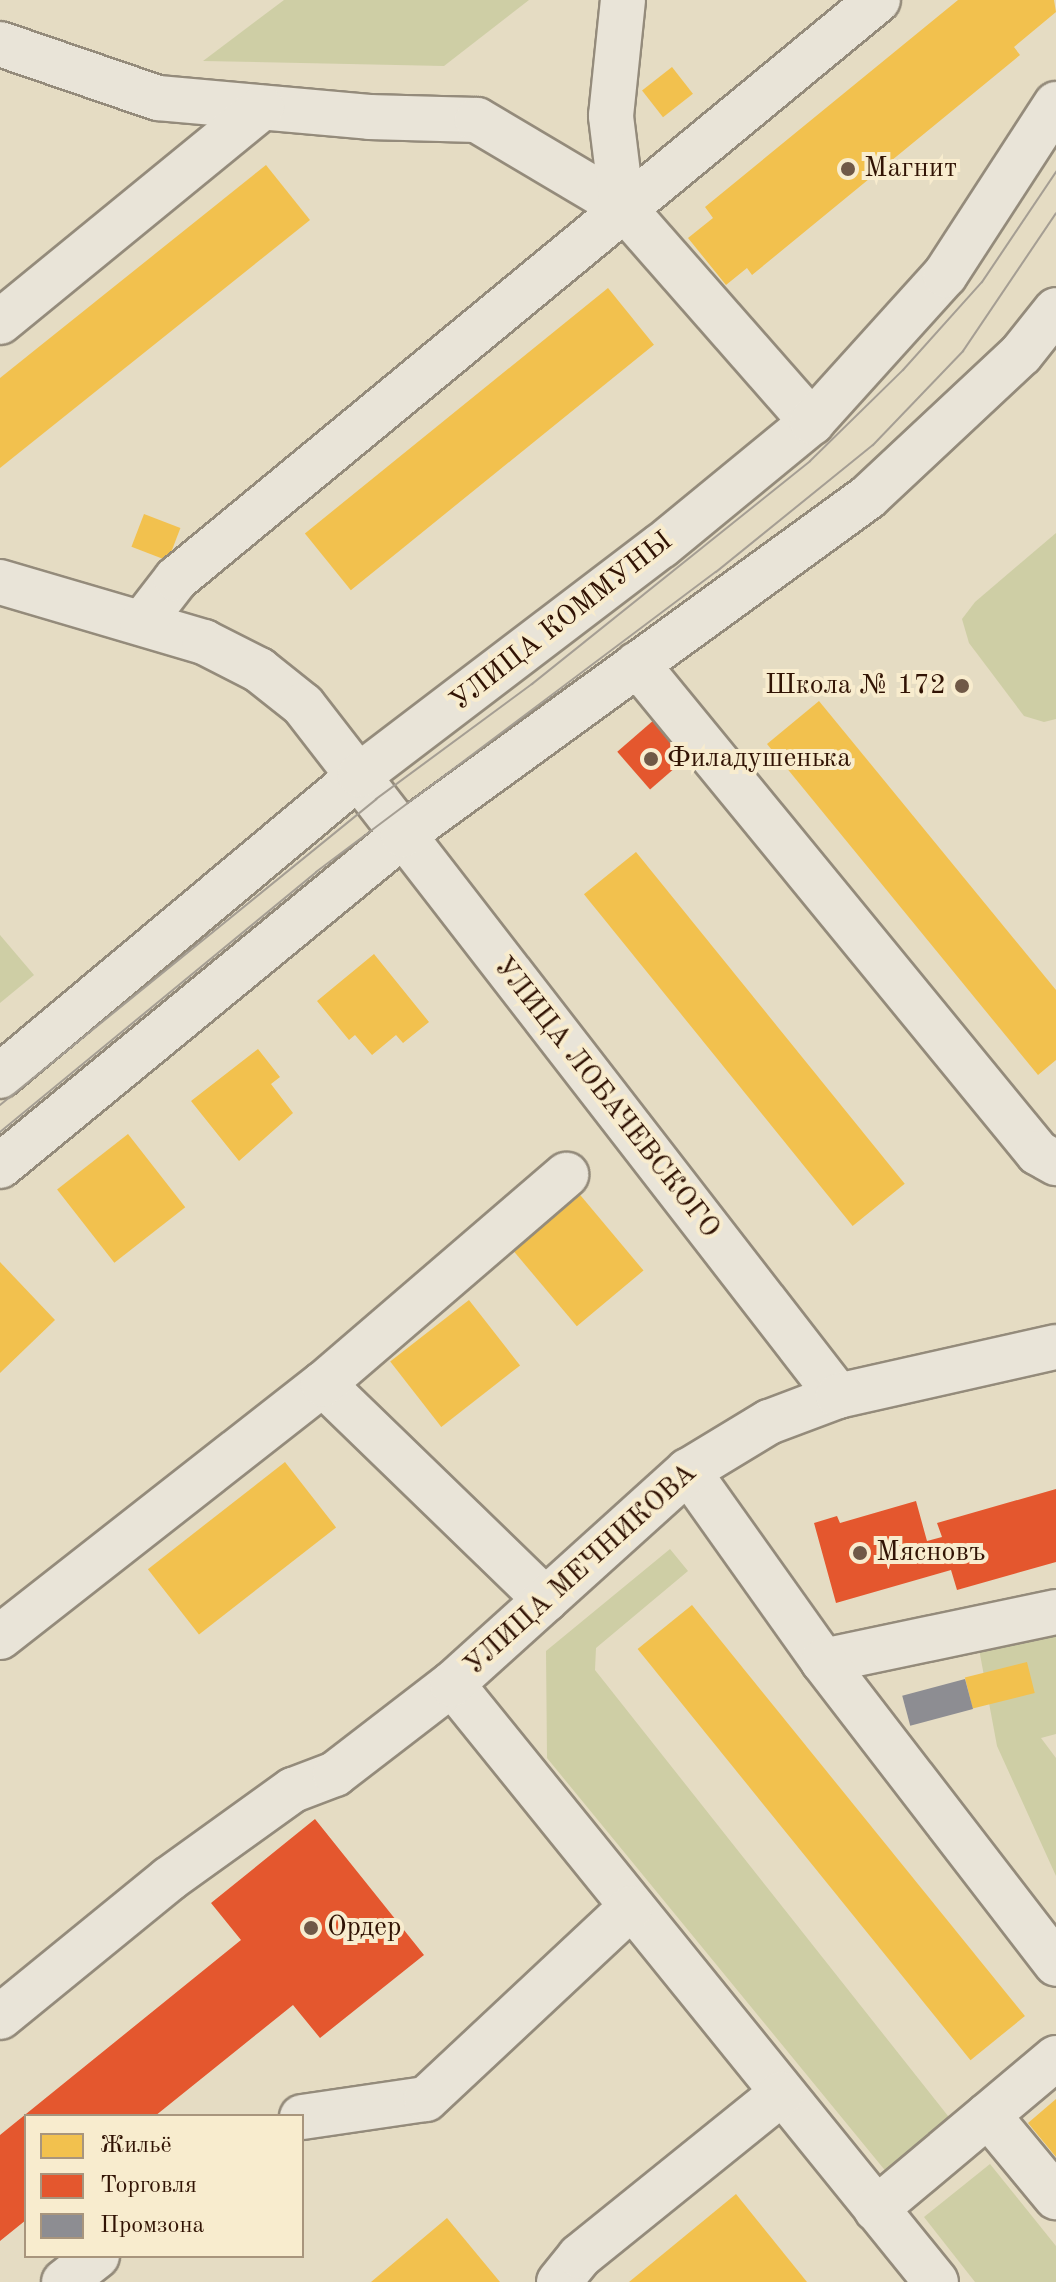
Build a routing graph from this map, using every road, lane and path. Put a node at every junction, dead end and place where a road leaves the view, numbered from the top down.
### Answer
1 (623, 0) edge
2 (878, 0) edge
3 (0, 44) edge
4 (1056, 104) edge
5 (261, 108) junction
6 (622, 206) junction
7 (1056, 310) edge
8 (0, 322) edge
9 (812, 422) junction
10 (0, 582) edge
11 (142, 623) junction
12 (637, 664) junction
13 (368, 787) junction
14 (403, 835) junction
15 (0, 1076) edge
16 (1056, 1163) edge
17 (0, 1166) edge
18 (566, 1175) dead end
19 (1056, 1347) edge
20 (323, 1384) junction
21 (838, 1396) junction
22 (688, 1471) junction
23 (546, 1600) junction
24 (1056, 1612) edge
25 (0, 1637) edge
26 (823, 1661) junction
27 (452, 1684) junction
28 (630, 1908) junction
29 (1056, 1964) edge
30 (0, 2017) edge
31 (1056, 2058) edge
32 (781, 2094) junction
33 (988, 2115) junction
34 (304, 2117) edge
35 (1056, 2197) edge
36 (876, 2209) junction
37 (94, 2258) edge
38 (64, 2282) edge
39 (559, 2282) edge
40 (936, 2282) edge

1 - 6 street
2 - 6 street
3 - 5 street
4 - 9 street, УЛИЦА КОММУНЫ
5 - 6 street
5 - 8 street
6 - 9 street
6 - 11 street
7 - 12 street
9 - 13 street, УЛИЦА КОММУНЫ
10 - 11 street, УЛИЦА ЛОБАЧЕВСКОГО
11 - 13 street, УЛИЦА ЛОБАЧЕВСКОГО
12 - 14 street
12 - 16 street
13 - 14 street, УЛИЦА ЛОБАЧЕВСКОГО
13 - 15 street, УЛИЦА КОММУНЫ
14 - 17 street
14 - 21 street, УЛИЦА ЛОБАЧЕВСКОГО
18 - 20 street
19 - 21 street, УЛИЦА МЕЧНИКОВА
20 - 23 street
20 - 25 street
21 - 22 street, УЛИЦА МЕЧНИКОВА
22 - 23 street, УЛИЦА МЕЧНИКОВА
22 - 26 street
23 - 27 street, УЛИЦА МЕЧНИКОВА
24 - 26 street
26 - 29 street
27 - 28 street, УЛИЦА МЕЧНИКОВА
27 - 30 street
28 - 32 street, УЛИЦА МЕЧНИКОВА
28 - 34 street
31 - 33 street
32 - 36 street, УЛИЦА МЕЧНИКОВА
32 - 39 street
33 - 35 street
33 - 36 street
36 - 40 street, УЛИЦА МЕЧНИКОВА
37 - 38 street

